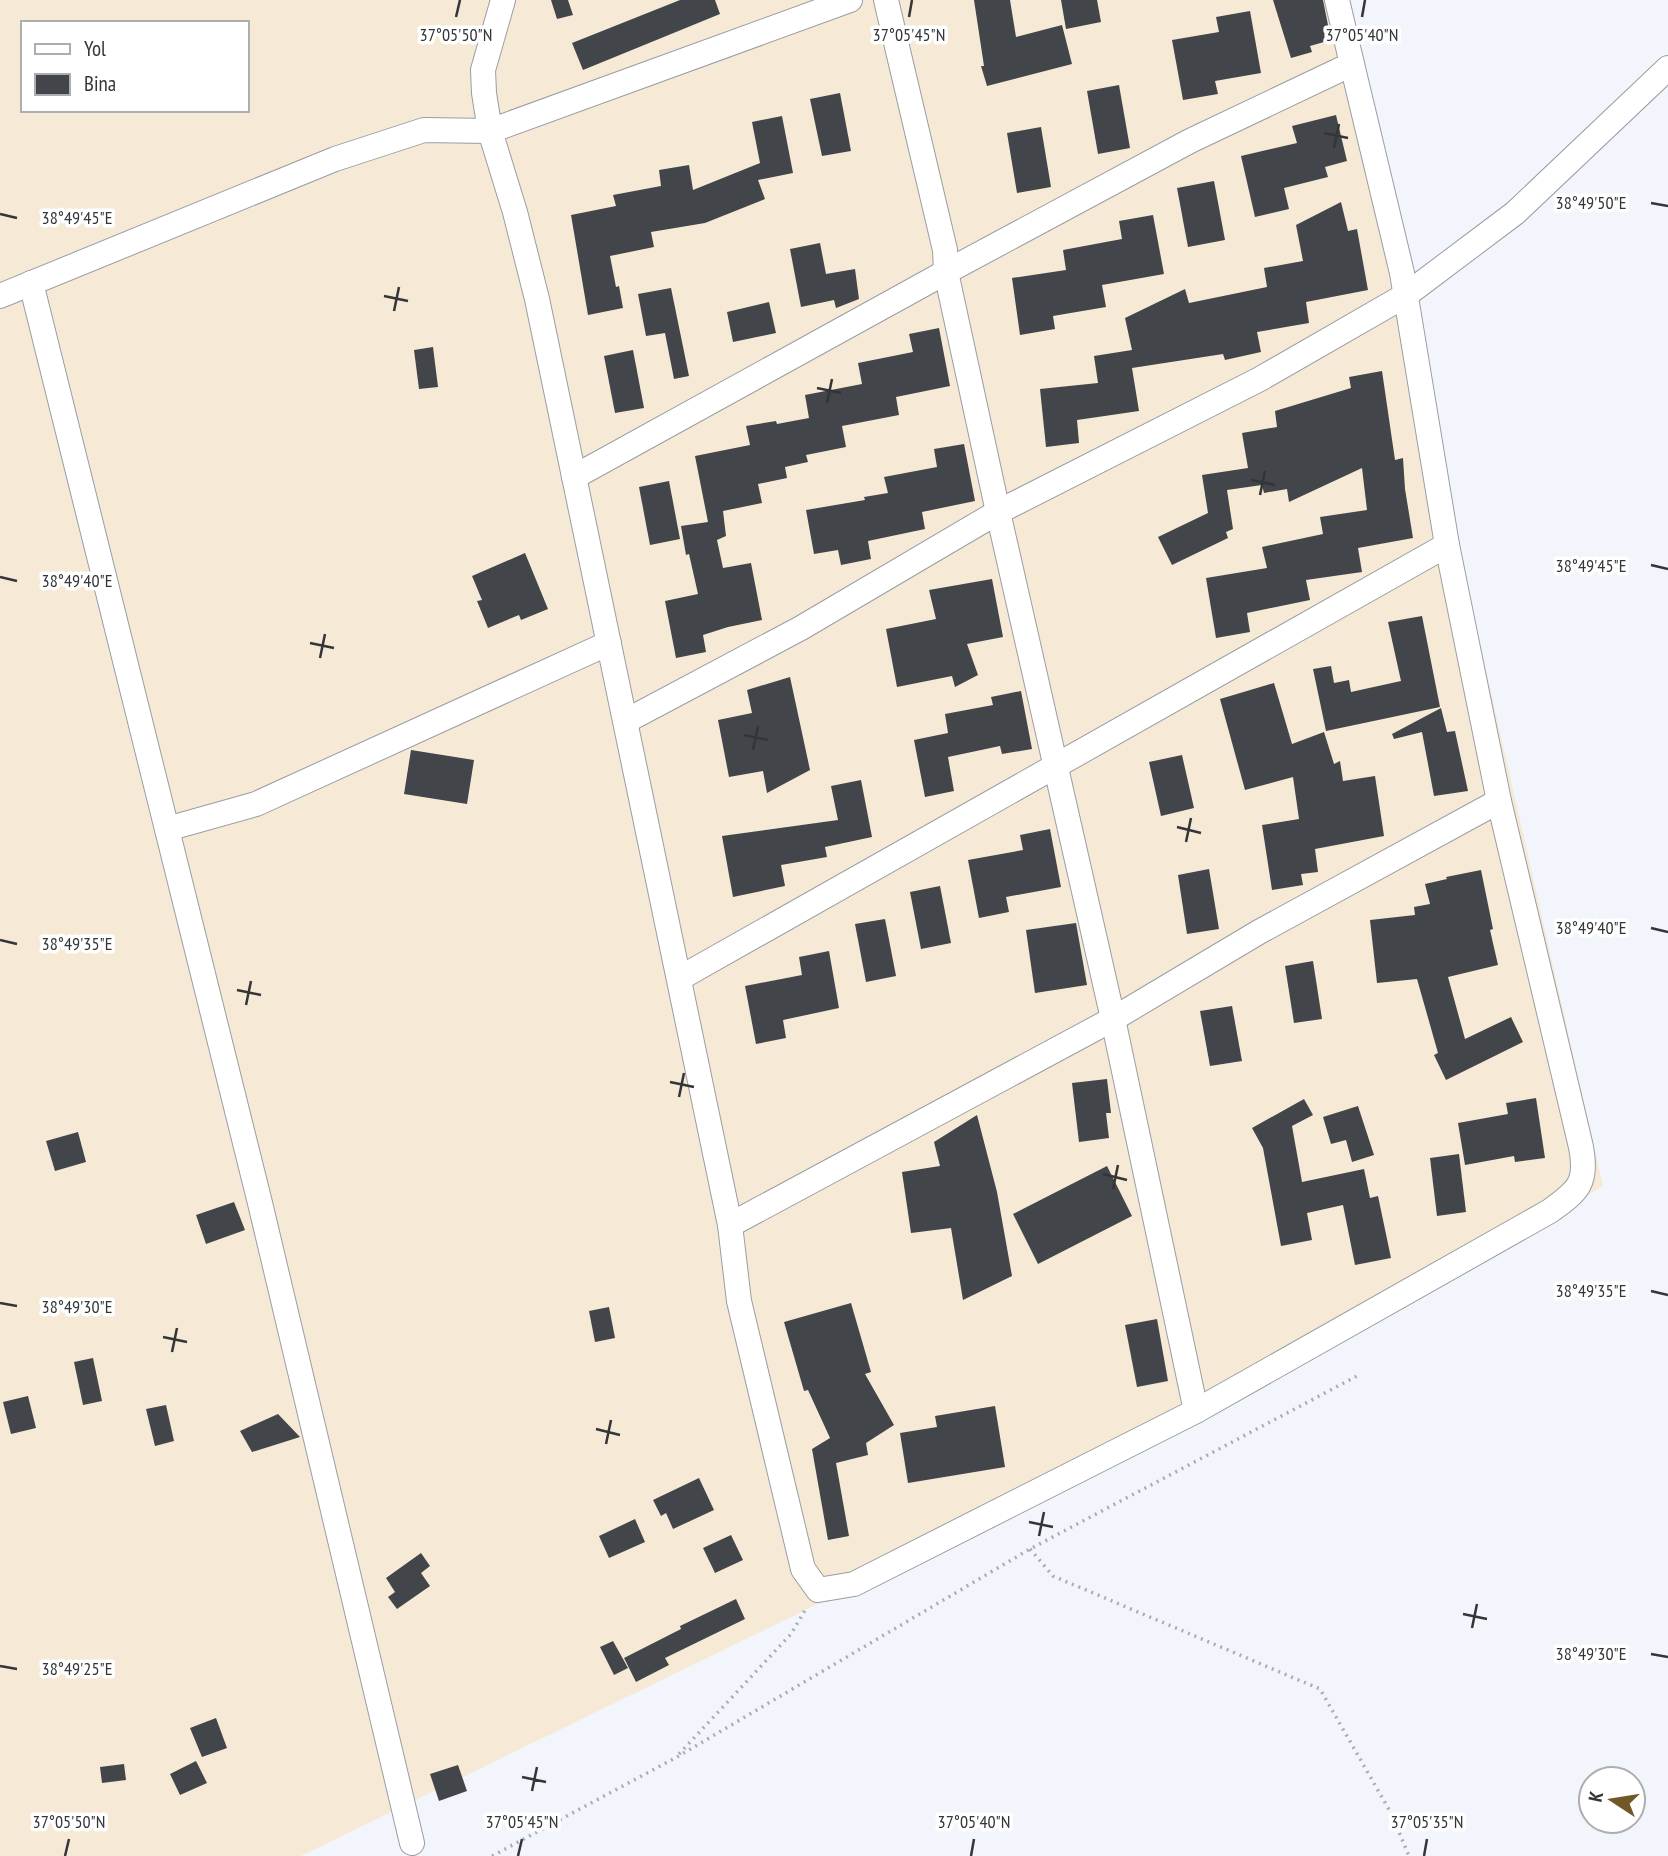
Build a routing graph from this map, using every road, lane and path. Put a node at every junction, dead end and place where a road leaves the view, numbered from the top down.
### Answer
1 (503, 0) edge
2 (850, 0) edge
3 (886, 0) edge
4 (1337, 0) edge
5 (1352, 64) junction
6 (1668, 68) edge
7 (490, 131) junction
8 (946, 272) junction
9 (32, 283) junction
10 (1406, 295) junction
11 (0, 296) edge
12 (574, 477) junction
13 (998, 512) junction
14 (1447, 545) junction
15 (609, 643) junction
16 (626, 721) junction
17 (1055, 767) junction
18 (1499, 801) junction
19 (167, 829) junction
20 (680, 978) junction
21 (1113, 1019) junction
22 (730, 1225) junction
23 (1357, 1376) dead end
24 (1196, 1411) junction
25 (1030, 1549) junction
26 (818, 1590) junction
27 (677, 1757) junction
28 (412, 1843) dead end
29 (492, 1856) edge
30 (1409, 1856) edge

1 - 7 street
2 - 7 street
3 - 8 street
4 - 5 street
5 - 8 street
5 - 10 street
6 - 10 street
7 - 9 street
7 - 12 street
8 - 12 street
8 - 13 street
9 - 11 street
9 - 19 street
10 - 13 street
10 - 14 street
12 - 15 street
13 - 16 street
13 - 17 street
14 - 17 street
14 - 18 street
15 - 16 street
15 - 19 street
16 - 20 street
17 - 20 street
17 - 21 street
18 - 21 street
18 - 24 street
19 - 28 street
20 - 22 street
21 - 22 street
21 - 24 street
22 - 26 street
23 - 25 path
24 - 26 street
25 - 27 path
25 - 30 path
26 - 27 path
27 - 29 path

